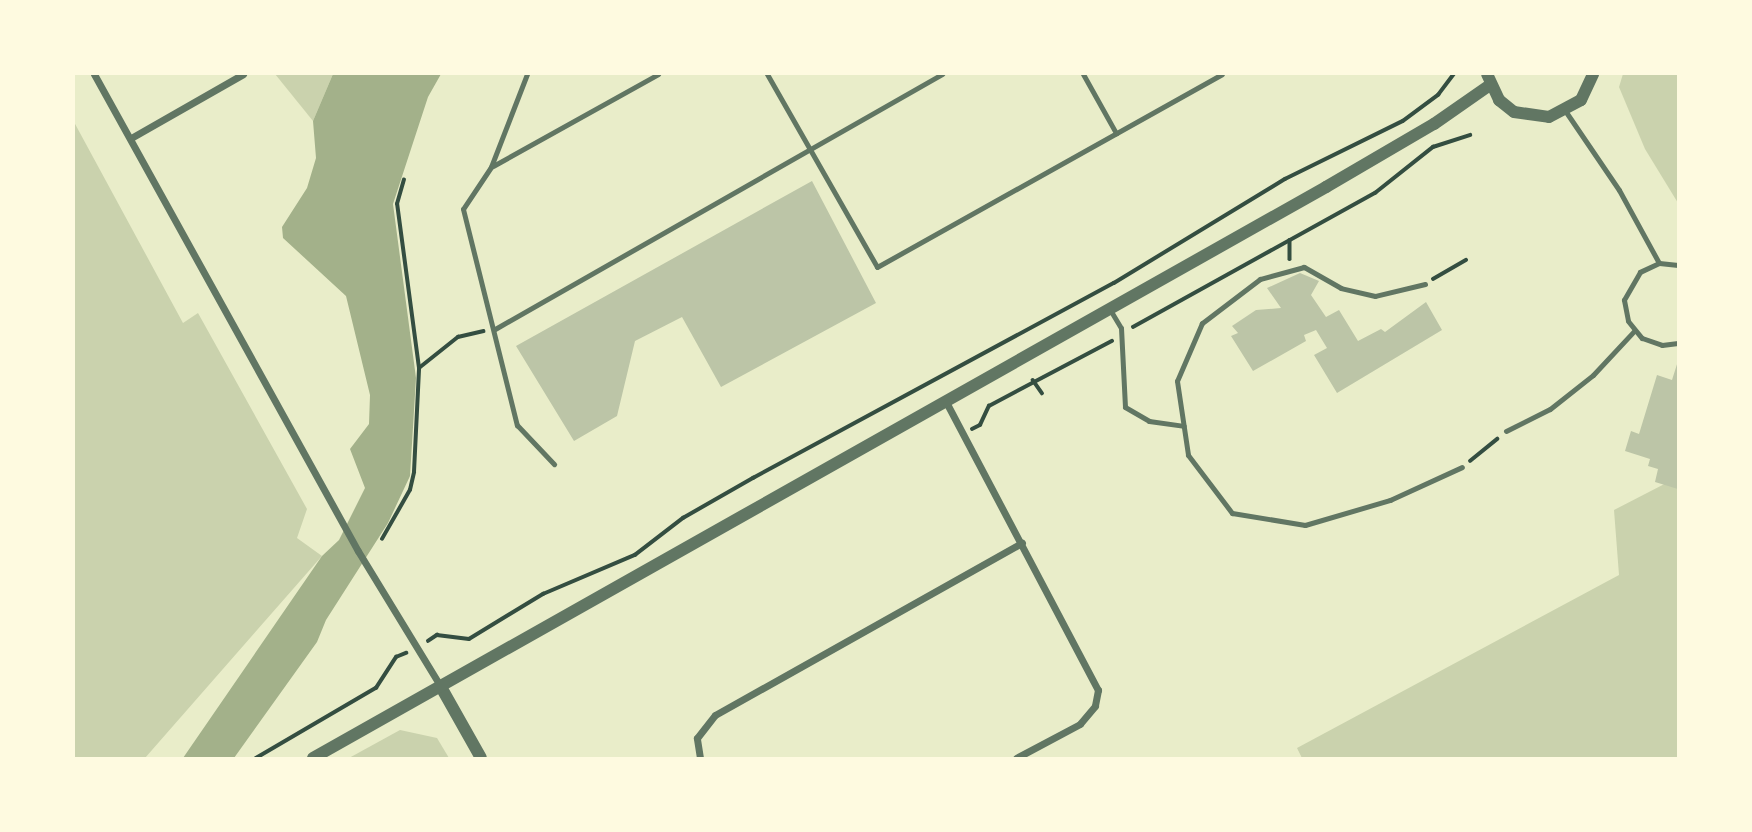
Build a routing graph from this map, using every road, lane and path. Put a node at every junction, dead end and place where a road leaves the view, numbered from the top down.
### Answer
1 (94, 74) edge
2 (243, 74) edge
3 (527, 74) edge
4 (658, 74) edge
5 (767, 74) edge
6 (942, 74) edge
7 (1083, 74) edge
8 (1222, 74) edge
9 (1454, 74) edge
10 (1593, 74) edge
11 (1488, 79) edge
12 (1566, 112) junction
13 (1116, 133) junction
14 (1470, 135) dead end
15 (131, 138) junction
16 (810, 149) junction
17 (491, 167) junction
18 (404, 180) dead end
19 (1290, 240) junction
20 (1465, 260) dead end
21 (1659, 263) junction
22 (1678, 265) edge
23 (1291, 268) junction
24 (1425, 284) joint
25 (1110, 308) junction
26 (495, 329) junction
27 (1634, 331) junction
28 (1122, 334) junction
29 (1678, 343) edge
30 (419, 368) junction
31 (1033, 380) junction
32 (1042, 393) dead end
33 (945, 400) junction
34 (1184, 426) junction
35 (1506, 431) joint
36 (963, 434) junction
37 (554, 464) dead end
38 (1462, 467) joint
39 (382, 539) dead end
40 (1022, 543) junction
41 (418, 647) junction
42 (440, 687) junction
43 (256, 758) edge
44 (313, 758) edge
45 (481, 758) edge
46 (700, 758) edge
47 (1016, 758) edge

1 - 15 street
2 - 15 street
3 - 17 lane
4 - 17 lane
5 - 16 lane
6 - 16 lane
7 - 13 lane
8 - 13 lane
9 - 41 path
10 - 12 street
11 - 12 street
11 - 25 street
12 - 21 lane
13 - 16 lane
14 - 19 path
15 - 41 street
16 - 26 lane
17 - 26 lane
18 - 30 path
19 - 23 path
19 - 28 path
20 - 24 path
21 - 22 lane
21 - 27 lane
23 - 24 lane
23 - 34 lane
25 - 28 lane
25 - 33 street
26 - 30 path
26 - 37 lane
27 - 29 lane
27 - 35 lane
28 - 31 path
28 - 34 lane
30 - 39 path
31 - 32 path
31 - 36 path
33 - 36 street
33 - 42 street
34 - 38 lane
35 - 38 path
36 - 40 street
40 - 46 street
40 - 47 street
41 - 42 street
41 - 43 path
42 - 44 street
42 - 45 street

